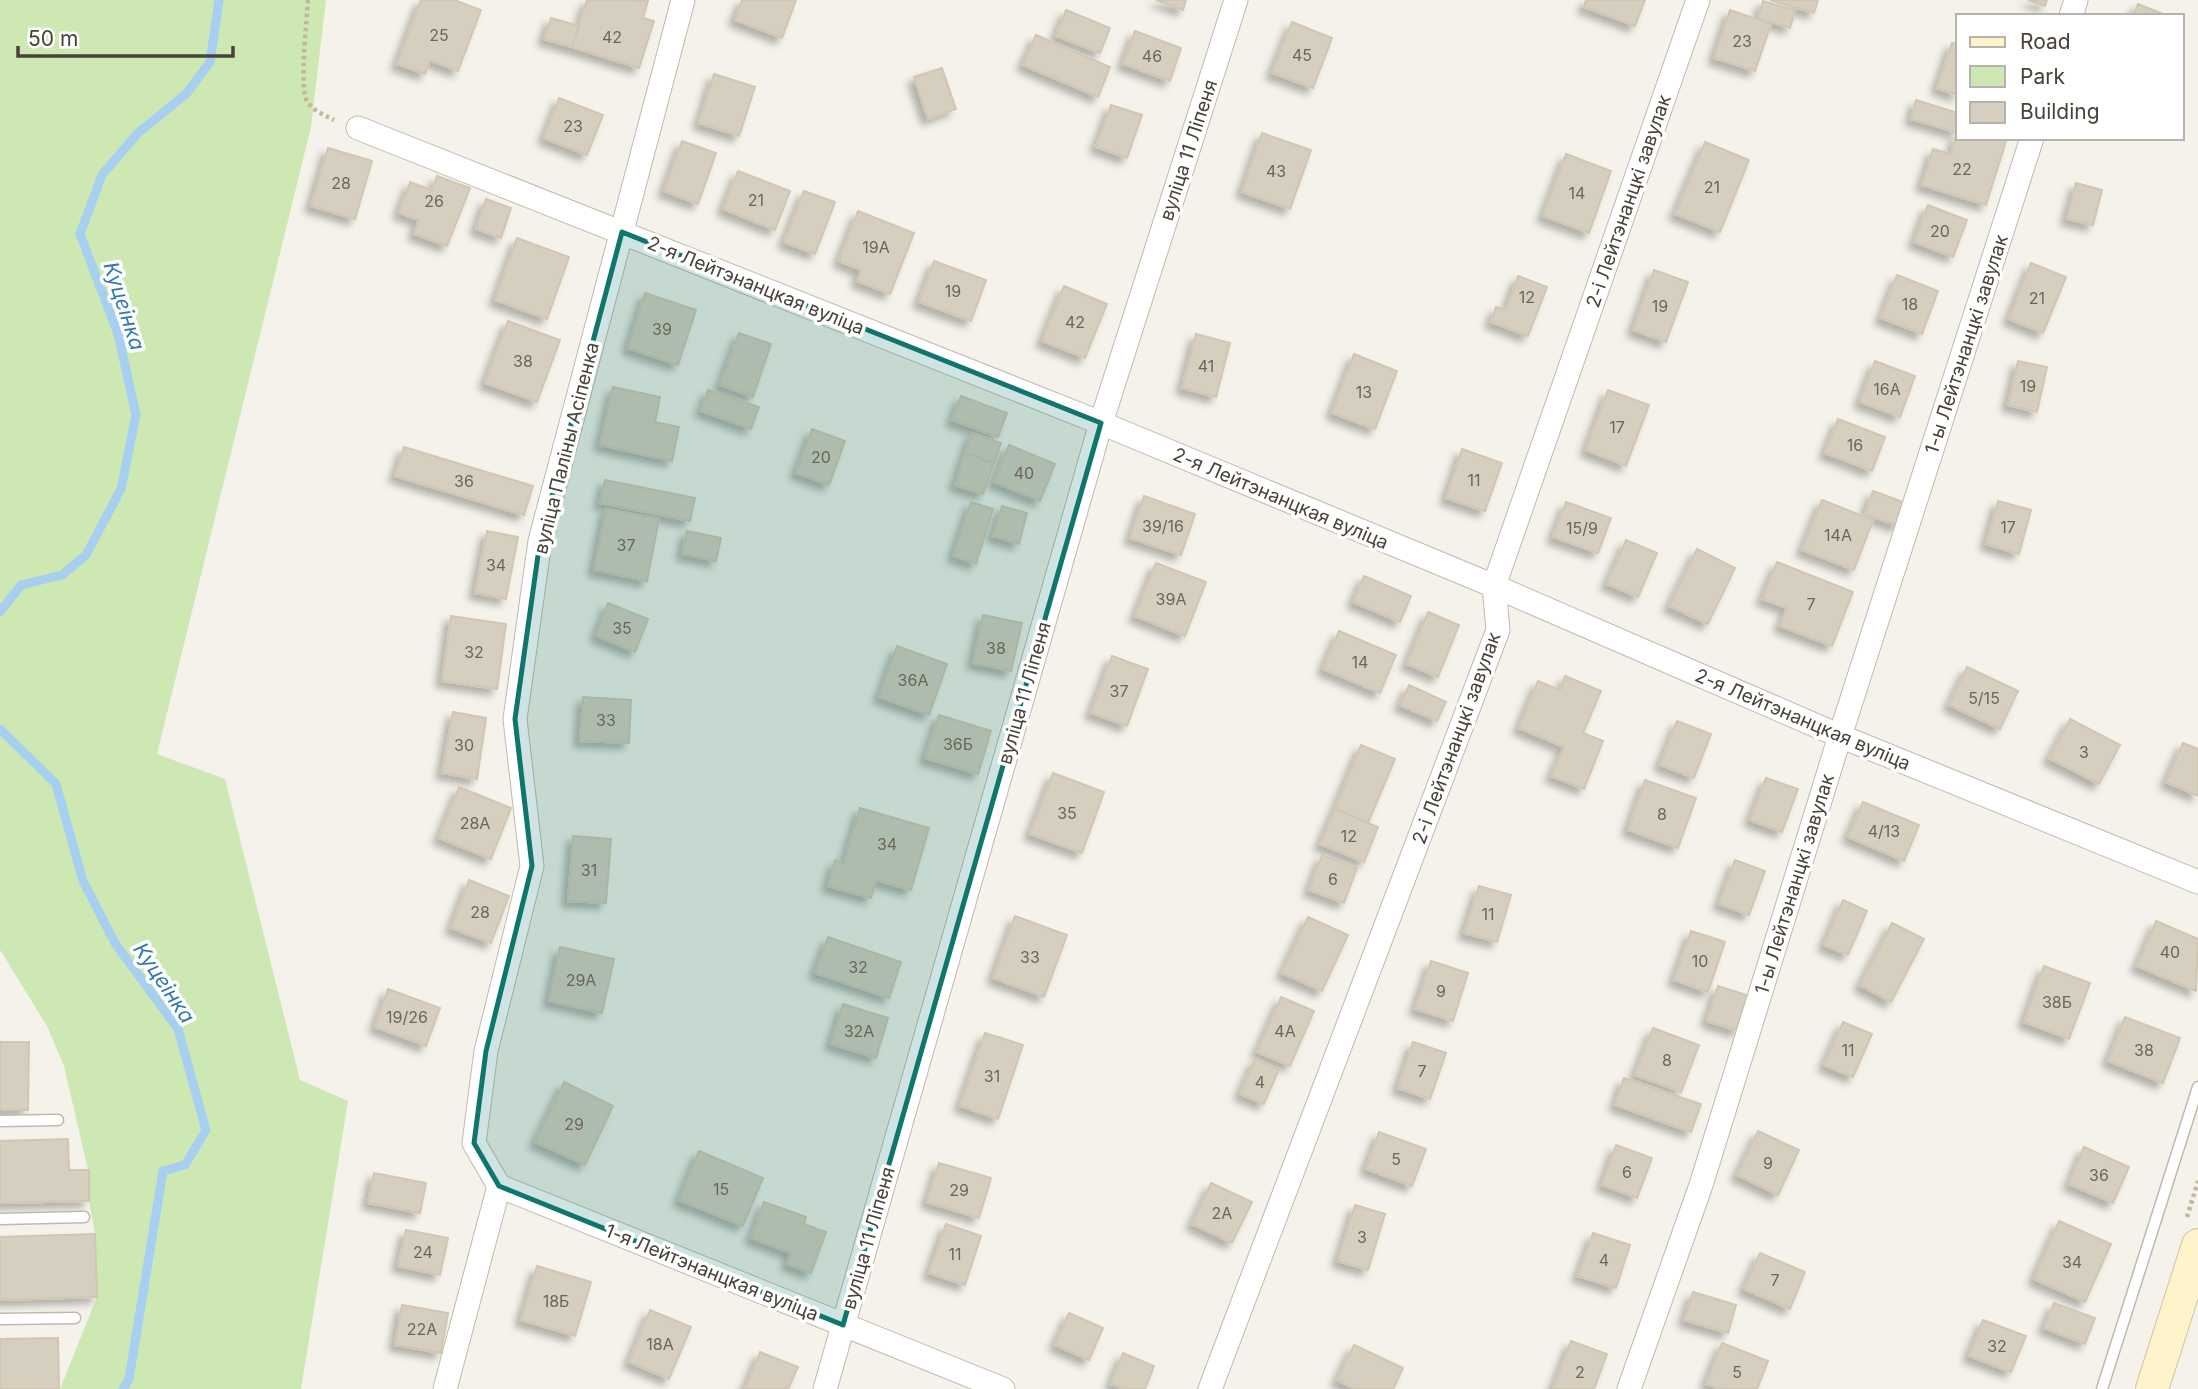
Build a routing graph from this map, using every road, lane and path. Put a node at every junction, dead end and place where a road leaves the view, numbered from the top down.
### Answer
1 (308, 0) edge
2 (683, 0) edge
3 (1236, 0) edge
4 (1698, 0) edge
5 (358, 128) joint
6 (2031, 140) edge
7 (622, 232) junction
8 (1101, 423) junction
9 (1494, 586) junction
10 (1840, 736) junction
11 (2198, 882) edge
12 (2198, 1087) edge
13 (58, 1120) dead end
14 (0, 1121) edge
15 (499, 1186) junction
16 (84, 1217) dead end
17 (0, 1219) edge
18 (2198, 1245) edge
19 (2188, 1311) edge
20 (75, 1318) dead end
21 (0, 1319) edge
22 (843, 1325) junction
23 (445, 1389) edge
24 (825, 1389) edge
25 (1003, 1389) edge
26 (1210, 1389) edge
27 (1629, 1389) edge
28 (2102, 1389) edge
29 (2152, 1389) edge

1 - 5 path
2 - 7 street, вуліца Паліны Асіпенка
3 - 8 street, вуліца 11 Ліпеня
4 - 9 street, 2-і Лейтэнанцкі завулак
5 - 7 street, 2-я Лейтэнанцкая вуліца
6 - 10 street, 1-ы Лейтэнанцкі завулак
7 - 8 street, 2-я Лейтэнанцкая вуліца
7 - 15 street, вуліца Паліны Асіпенка
8 - 9 street, 2-я Лейтэнанцкая вуліца
8 - 22 street, вуліца 11 Ліпеня
9 - 10 street, 2-я Лейтэнанцкая вуліца
9 - 26 street, 2-і Лейтэнанцкі завулак
10 - 11 street, 2-я Лейтэнанцкая вуліца
10 - 27 street, 1-ы Лейтэнанцкі завулак
12 - 28 lane
13 - 14 lane
15 - 22 street, 1-я Лейтэнанцкая вуліца
15 - 23 street
16 - 17 lane
18 - 19 main road
19 - 29 main road
20 - 21 lane
22 - 24 street, вуліца 11 Ліпеня
22 - 25 street, 1-я Лейтэнанцкая вуліца

